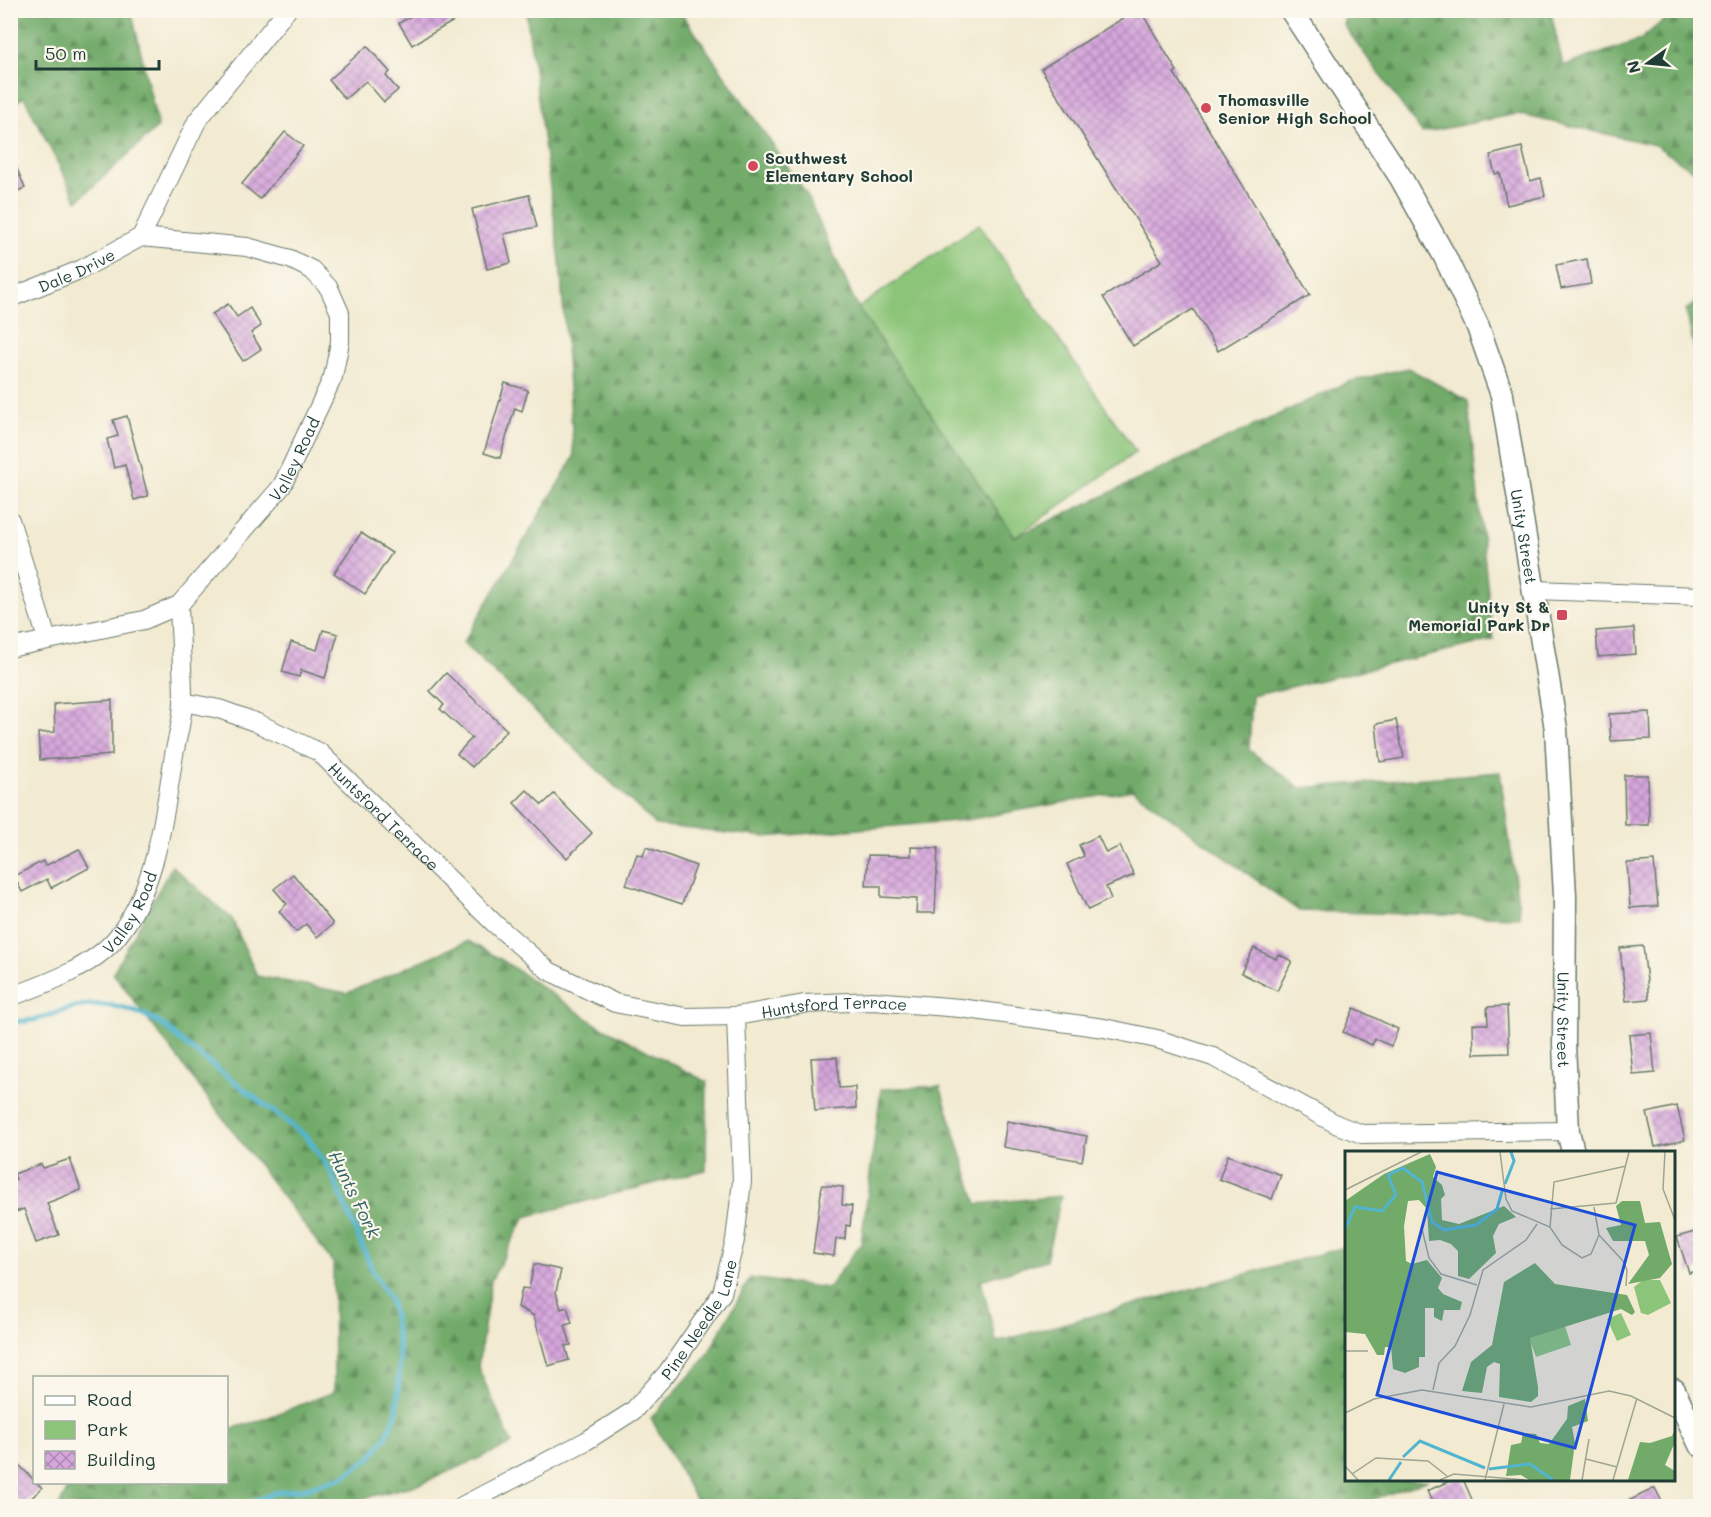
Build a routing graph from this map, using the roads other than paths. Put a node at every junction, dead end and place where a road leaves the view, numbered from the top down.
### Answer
1 (287, 10) edge
2 (1291, 10) edge
3 (141, 237) junction
4 (10, 298) edge
5 (10, 520) edge
6 (1534, 590) junction
7 (1701, 596) edge
8 (179, 605) junction
9 (47, 639) junction
10 (10, 648) edge
11 (183, 702) junction
12 (10, 997) edge
13 (736, 1016) junction
14 (1570, 1142) edge
15 (1675, 1392) edge
16 (1701, 1445) edge
17 (462, 1506) edge

1 - 3 street
2 - 6 street, Unity Street
3 - 4 street, Dale Drive
3 - 8 street, Valley Road
5 - 9 street
6 - 7 street
6 - 14 street, Unity Street
8 - 9 street
8 - 11 street, Valley Road
9 - 10 street
11 - 12 street, Valley Road
11 - 13 street, Huntsford Terrace
13 - 14 street, Huntsford Terrace
13 - 17 street, Pine Needle Lane
15 - 16 street

